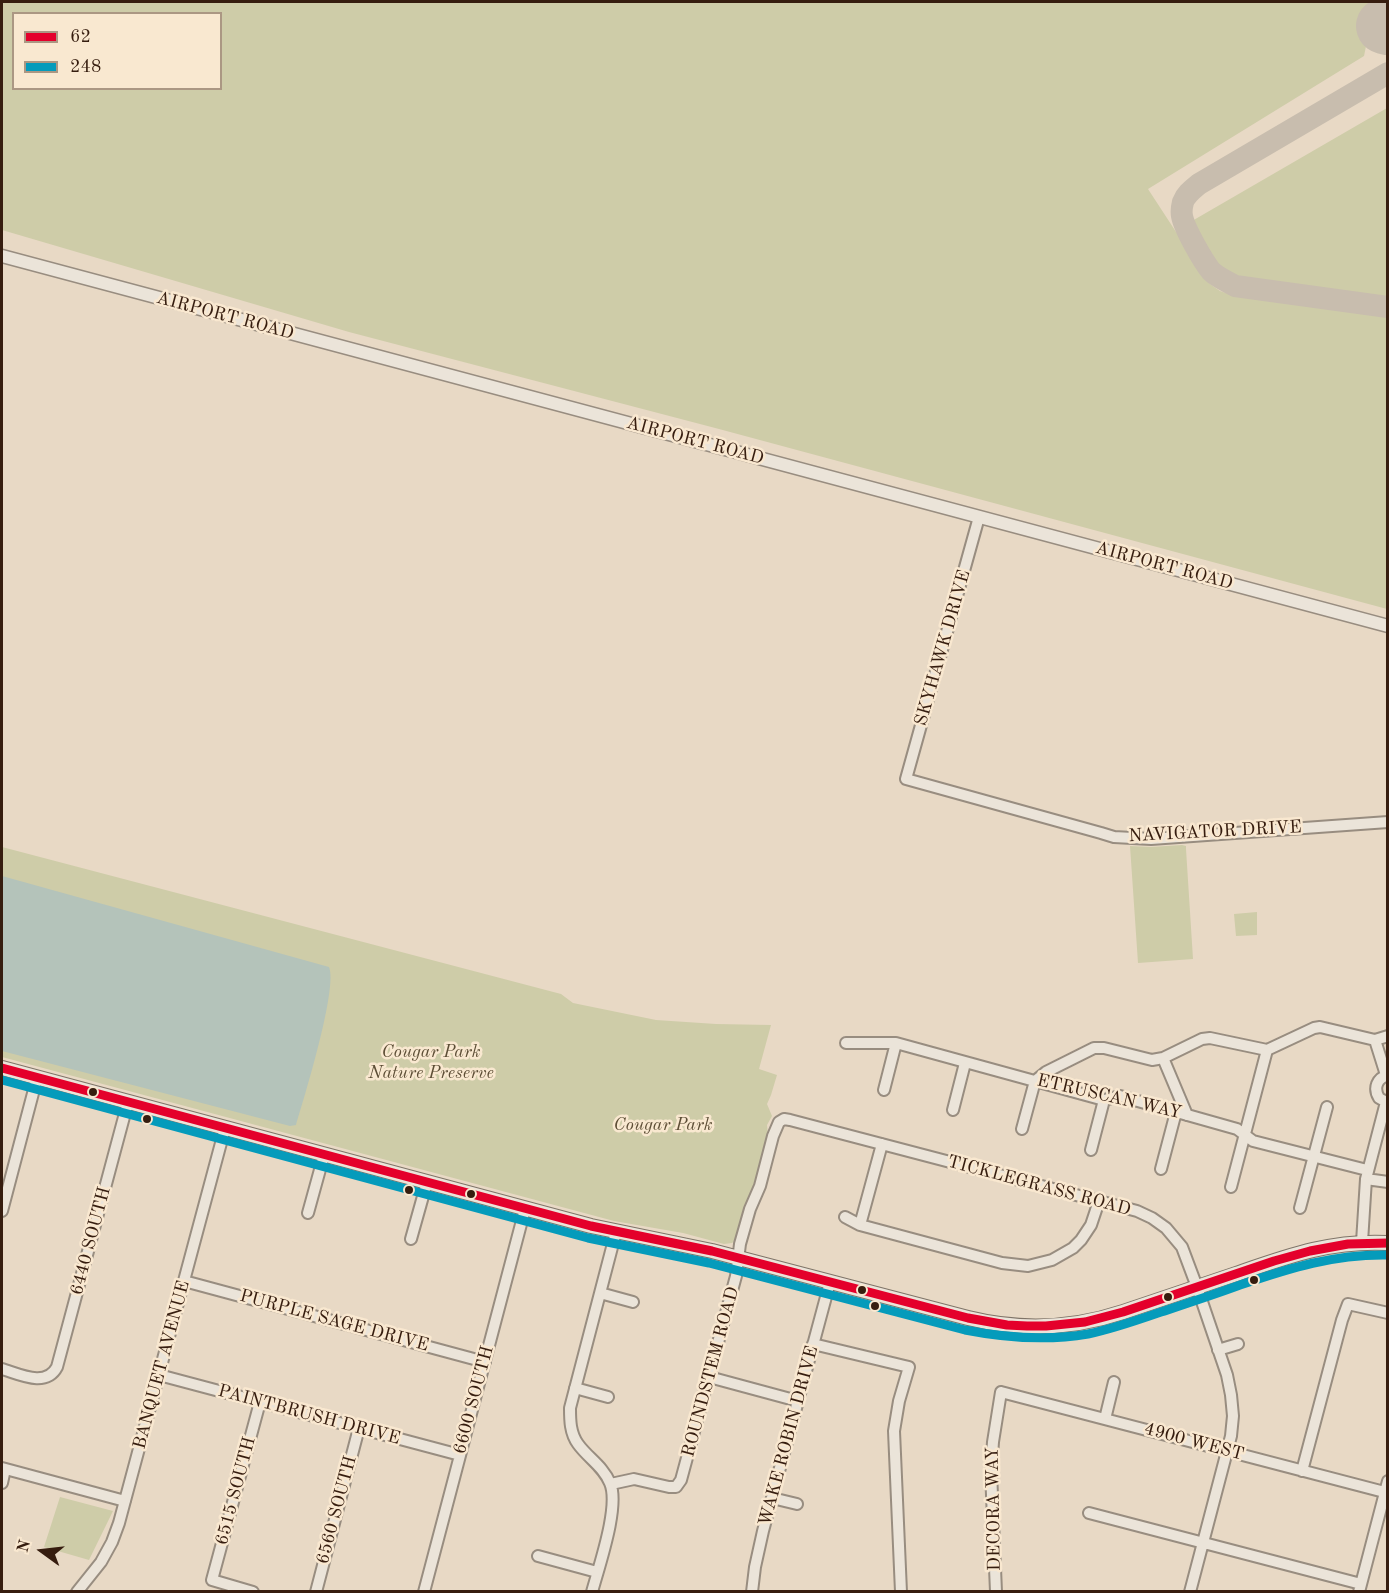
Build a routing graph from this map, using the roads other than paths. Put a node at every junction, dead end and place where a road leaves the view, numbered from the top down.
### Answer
1 (2, 256) edge
2 (979, 517) junction
3 (1388, 626) edge
4 (906, 780) joint
5 (1388, 822) edge
6 (1388, 1036) edge
7 (1375, 1040) junction
8 (846, 1043) dead end
9 (896, 1043) junction
10 (1267, 1050) junction
11 (1163, 1058) junction
12 (965, 1063) junction
13 (2, 1068) edge
14 (1387, 1075) edge
15 (37, 1077) junction
16 (1035, 1081) junction
17 (884, 1090) dead end
18 (1104, 1100) junction
19 (128, 1102) junction
20 (1387, 1102) edge
21 (1327, 1107) dead end
22 (953, 1110) dead end
23 (1182, 1113) junction
24 (779, 1122) joint
25 (225, 1128) junction
26 (1022, 1129) dead end
27 (1245, 1135) junction
28 (882, 1144) junction
29 (1091, 1150) dead end
30 (324, 1155) junction
31 (1314, 1157) junction
32 (1161, 1170) dead end
33 (1366, 1175) junction
34 (6, 1178) edge
35 (427, 1182) junction
36 (1388, 1182) edge
37 (1231, 1187) dead end
38 (1099, 1201) junction
39 (1300, 1208) dead end
40 (525, 1209) junction
41 (2, 1211) edge
42 (308, 1212) dead end
43 (844, 1217) dead end
44 (860, 1225) junction
45 (616, 1232) junction
46 (411, 1239) dead end
47 (1362, 1242) junction
48 (1388, 1243) edge
49 (738, 1258) junction
50 (184, 1281) junction
51 (830, 1282) junction
52 (1197, 1287) junction
53 (600, 1293) junction
54 (633, 1302) dead end
55 (1388, 1312) edge
56 (813, 1344) junction
57 (1238, 1344) dead end
58 (1218, 1350) junction
59 (484, 1362) junction
60 (2, 1369) edge
61 (159, 1375) junction
62 (709, 1377) junction
63 (1114, 1382) dead end
64 (575, 1388) junction
65 (1001, 1392) joint
66 (608, 1397) dead end
67 (798, 1401) junction
68 (260, 1402) junction
69 (1105, 1419) junction
70 (359, 1428) junction
71 (1227, 1451) junction
72 (460, 1455) junction
73 (3, 1469) edge
74 (1302, 1471) junction
75 (2, 1483) edge
76 (611, 1484) junction
77 (1387, 1489) edge
78 (772, 1497) junction
79 (125, 1501) junction
80 (797, 1504) dead end
81 (1089, 1513) dead end
82 (1203, 1542) junction
83 (538, 1556) dead end
84 (597, 1572) junction
85 (1360, 1588) edge
86 (77, 1592) edge
87 (253, 1592) edge
88 (316, 1592) edge
89 (424, 1592) edge
90 (592, 1592) edge
91 (752, 1592) edge
92 (901, 1592) edge
93 (996, 1592) edge
94 (1190, 1592) edge

1 - 2 street, AIRPORT ROAD
2 - 3 street, AIRPORT ROAD
2 - 4 street, SKYHAWK DRIVE
4 - 5 street, NAVIGATOR DRIVE
6 - 7 street
7 - 10 street
7 - 14 street
8 - 9 street, ETRUSCAN WAY
9 - 12 street, ETRUSCAN WAY
9 - 17 street
10 - 11 street
10 - 27 street
11 - 16 street
11 - 23 street
12 - 16 street, ETRUSCAN WAY
12 - 22 street
13 - 15 main road
14 - 20 street
15 - 19 main road
15 - 34 street
16 - 18 street, ETRUSCAN WAY
16 - 26 street
18 - 23 street, ETRUSCAN WAY
18 - 29 street
19 - 25 main road
19 - 60 street, 6440 SOUTH
20 - 33 street
21 - 31 street
23 - 27 street, ETRUSCAN WAY
23 - 32 street
24 - 28 street, TICKLEGRASS ROAD
24 - 49 street, ROUNDSTEM ROAD
25 - 30 main road
25 - 50 street, BANQUET AVENUE
27 - 31 street, ETRUSCAN WAY
27 - 37 street
28 - 38 street, TICKLEGRASS ROAD
28 - 44 street
30 - 35 main road
30 - 42 street
31 - 33 street, ETRUSCAN WAY
31 - 39 street
33 - 36 street, ETRUSCAN WAY
33 - 47 street
34 - 41 street
35 - 40 main road
35 - 46 street
38 - 44 street
38 - 52 street, TICKLEGRASS ROAD
40 - 45 main road
40 - 59 street, 6600 SOUTH
43 - 44 street
45 - 49 main road
45 - 53 street
47 - 48 main road
47 - 52 main road
49 - 51 main road
49 - 62 street, ROUNDSTEM ROAD
50 - 59 street, PURPLE SAGE DRIVE
50 - 61 street, BANQUET AVENUE
51 - 52 main road
51 - 56 street, WAKE ROBIN DRIVE
52 - 58 street, TICKLEGRASS ROAD
53 - 54 street
53 - 64 street
55 - 74 street
56 - 67 street, WAKE ROBIN DRIVE
56 - 92 street
57 - 58 street
58 - 71 street, TICKLEGRASS ROAD
59 - 72 street, 6600 SOUTH
61 - 68 street, PAINTBRUSH DRIVE
61 - 79 street, BANQUET AVENUE
62 - 67 street
62 - 76 street, ROUNDSTEM ROAD
63 - 69 street
64 - 66 street
64 - 76 street
65 - 69 street, 4900 WEST
65 - 93 street, DECORA WAY
67 - 78 street, WAKE ROBIN DRIVE
68 - 70 street, PAINTBRUSH DRIVE
68 - 87 street, 6515 SOUTH
69 - 71 street, 4900 WEST
70 - 72 street, PAINTBRUSH DRIVE
70 - 88 street, 6560 SOUTH
71 - 74 street, 4900 WEST
71 - 82 street, TICKLEGRASS ROAD
72 - 89 street, 6600 SOUTH
73 - 75 street
73 - 79 street
74 - 77 street, 4900 WEST
76 - 84 street
77 - 85 street
78 - 80 street
78 - 91 street, WAKE ROBIN DRIVE
79 - 86 street, BANQUET AVENUE
81 - 82 street
82 - 85 street
82 - 94 street, TICKLEGRASS ROAD
83 - 84 street
84 - 90 street

